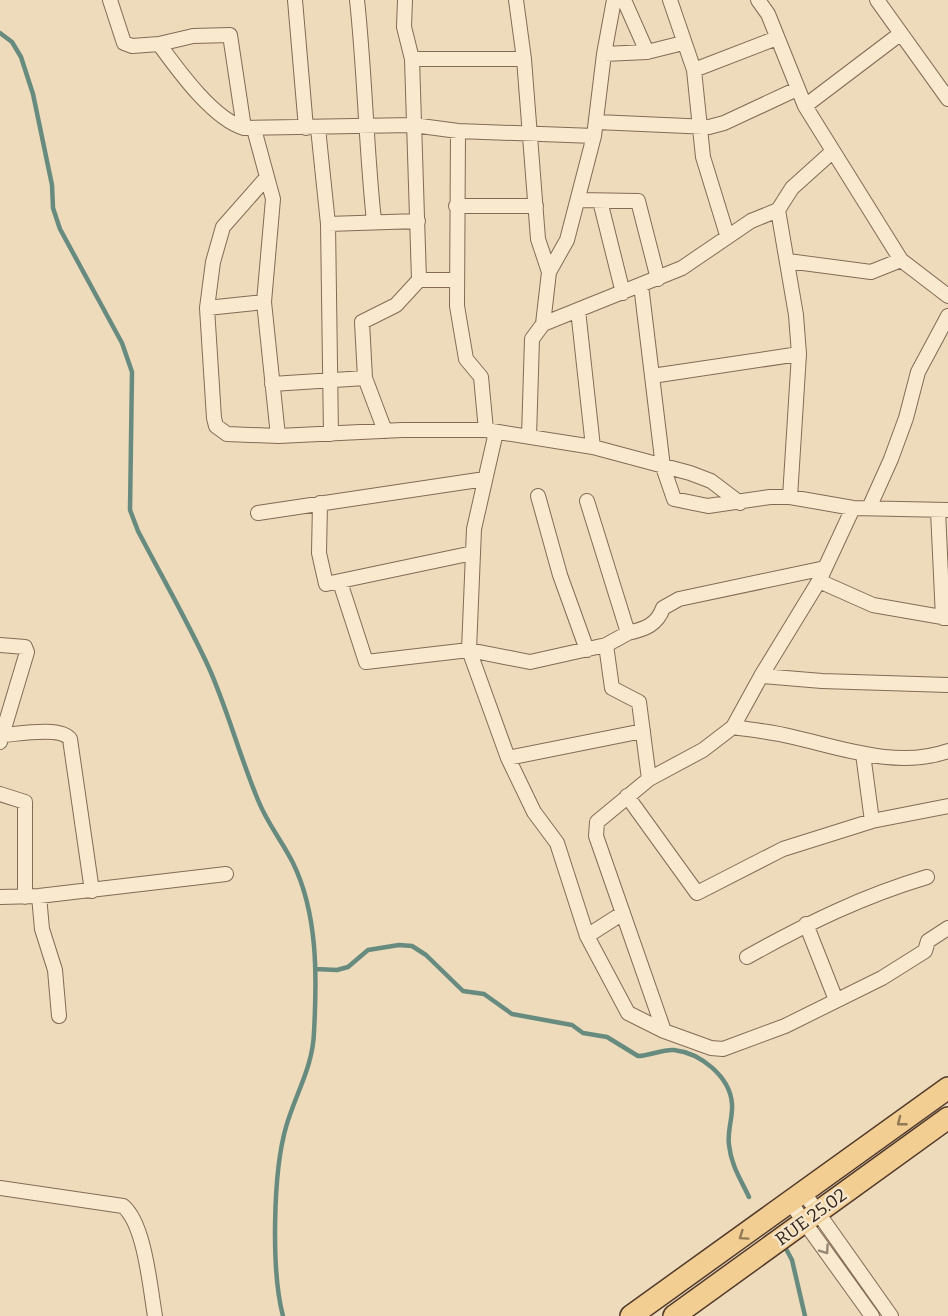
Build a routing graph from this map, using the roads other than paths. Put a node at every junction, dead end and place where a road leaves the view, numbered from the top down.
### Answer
1 (110, 0) edge
2 (295, 0) edge
3 (357, 0) edge
4 (405, 0) edge
5 (516, 0) edge
6 (614, 0) edge
7 (624, 0) edge
8 (670, 0) edge
9 (758, 0) edge
10 (877, 0) edge
11 (900, 33) junction
12 (777, 38) junction
13 (683, 43) junction
14 (159, 44) junction
15 (647, 52) junction
16 (604, 54) junction
17 (412, 59) junction
18 (524, 59) junction
19 (694, 70) junction
20 (797, 89) junction
21 (948, 99) edge
22 (805, 106) junction
23 (367, 126) junction
24 (413, 126) junction
25 (249, 128) junction
26 (312, 128) junction
27 (698, 128) junction
28 (595, 129) junction
29 (458, 131) junction
30 (531, 133) junction
31 (832, 152) junction
32 (267, 177) junction
33 (578, 200) junction
34 (600, 201) junction
35 (456, 206) junction
36 (536, 206) junction
37 (778, 210) junction
38 (374, 221) junction
39 (418, 221) junction
40 (328, 225) junction
41 (728, 235) junction
42 (901, 260) junction
43 (788, 261) junction
44 (549, 272) junction
45 (658, 279) junction
46 (420, 280) junction
47 (456, 280) junction
48 (641, 285) junction
49 (623, 293) junction
50 (948, 296) edge
51 (264, 302) junction
52 (207, 308) junction
53 (579, 310) junction
54 (948, 316) edge
55 (543, 324) junction
56 (799, 354) junction
57 (652, 376) junction
58 (365, 378) junction
59 (330, 381) junction
60 (272, 384) junction
61 (385, 431) junction
62 (491, 431) junction
63 (331, 434) junction
64 (278, 436) junction
65 (529, 437) junction
66 (593, 447) junction
67 (663, 467) junction
68 (485, 479) junction
69 (538, 496) dead end
70 (790, 497) junction
71 (587, 501) dead end
72 (320, 503) junction
73 (740, 503) junction
74 (854, 508) junction
75 (869, 508) junction
76 (943, 511) edge
77 (258, 513) dead end
78 (472, 553) junction
79 (825, 568) junction
80 (819, 581) junction
81 (340, 582) junction
82 (945, 618) edge
83 (628, 633) junction
84 (0, 645) edge
85 (606, 645) junction
86 (468, 650) junction
87 (587, 650) junction
88 (761, 676) junction
89 (948, 685) edge
90 (733, 727) junction
91 (644, 731) junction
92 (1, 739) edge
93 (948, 751) edge
94 (863, 754) junction
95 (508, 758) junction
96 (649, 779) junction
97 (0, 794) edge
98 (627, 796) junction
99 (948, 806) edge
100 (872, 821) junction
101 (226, 874) dead end
102 (927, 877) dead end
103 (92, 891) junction
104 (39, 896) junction
105 (0, 897) edge
106 (25, 897) junction
107 (623, 913) junction
108 (806, 924) junction
109 (948, 928) edge
110 (587, 936) junction
111 (747, 957) dead end
112 (836, 1000) junction
113 (59, 1016) dead end
114 (664, 1030) junction
115 (948, 1088) edge
116 (948, 1118) edge
117 (0, 1188) edge
118 (797, 1198) junction
119 (812, 1217) junction
120 (155, 1316) edge
121 (631, 1316) edge
122 (674, 1316) edge
123 (872, 1316) edge
124 (891, 1316) edge

1 - 14 street
2 - 26 street
3 - 23 street
4 - 17 street
5 - 18 street
6 - 16 street
7 - 15 street
8 - 13 street
9 - 12 street
10 - 11 street
11 - 21 street
11 - 22 street
12 - 19 street
12 - 20 street
13 - 15 street
13 - 19 street
14 - 25 street
14 - 25 street
15 - 16 street
16 - 28 street
17 - 18 street
17 - 24 street
18 - 30 street
19 - 27 street
20 - 22 street
20 - 27 street
22 - 31 street
23 - 24 street
23 - 26 street
23 - 38 street
24 - 29 street
24 - 39 street
25 - 26 street
25 - 32 street
26 - 40 street
27 - 28 street
27 - 41 street
28 - 30 street
28 - 33 street
29 - 30 street
29 - 35 street
30 - 36 street
31 - 37 street
31 - 42 street
32 - 51 street
32 - 52 street
33 - 34 street
33 - 44 street
34 - 45 street
34 - 49 street
35 - 36 street
35 - 47 street
36 - 44 street
37 - 41 street
37 - 43 street
38 - 39 street
38 - 40 street
39 - 46 street
40 - 59 street
41 - 45 street
42 - 43 street
42 - 50 street
43 - 56 street
44 - 55 street
45 - 48 street
46 - 47 street
46 - 58 street
47 - 62 street
48 - 49 street
48 - 57 street
49 - 53 street
51 - 52 street
51 - 60 street
52 - 64 street
53 - 55 street
53 - 66 street
54 - 75 street
55 - 65 street
56 - 57 street
56 - 70 street
57 - 67 street
58 - 59 street
58 - 61 street
59 - 60 street
59 - 63 street
60 - 64 street
61 - 62 street
61 - 63 street
62 - 65 street
62 - 68 street
63 - 64 street
65 - 66 street
66 - 67 street
67 - 73 street
67 - 73 street
68 - 72 street
68 - 78 street
69 - 87 street
70 - 73 street
70 - 74 street
71 - 83 street
72 - 77 street
72 - 81 street
74 - 75 street
74 - 79 street
75 - 76 street
76 - 82 street
78 - 81 street
78 - 86 street
79 - 80 street
79 - 83 street
80 - 82 street
80 - 88 street
81 - 86 street
83 - 85 street
84 - 92 street
85 - 87 street
85 - 91 street
86 - 87 street
86 - 95 street
88 - 89 street
88 - 90 street
90 - 94 street
90 - 96 street
91 - 95 street
91 - 96 street
92 - 103 street
93 - 94 street
94 - 100 street
95 - 110 street
96 - 98 street
97 - 106 street
98 - 100 street
98 - 107 street
99 - 100 street
101 - 103 street
102 - 108 street
103 - 104 street
104 - 106 street
104 - 113 street
105 - 106 street
107 - 110 street
107 - 114 street
108 - 111 street
108 - 112 street
109 - 112 street
110 - 114 street
112 - 114 street
115 -> 118 main road
116 - 119 main road, RUE 25.02
117 - 120 street
118 - 119 street
118 -> 121 main road
119 - 122 main road, RUE 25.02
119 -> 123 street
119 - 124 street

